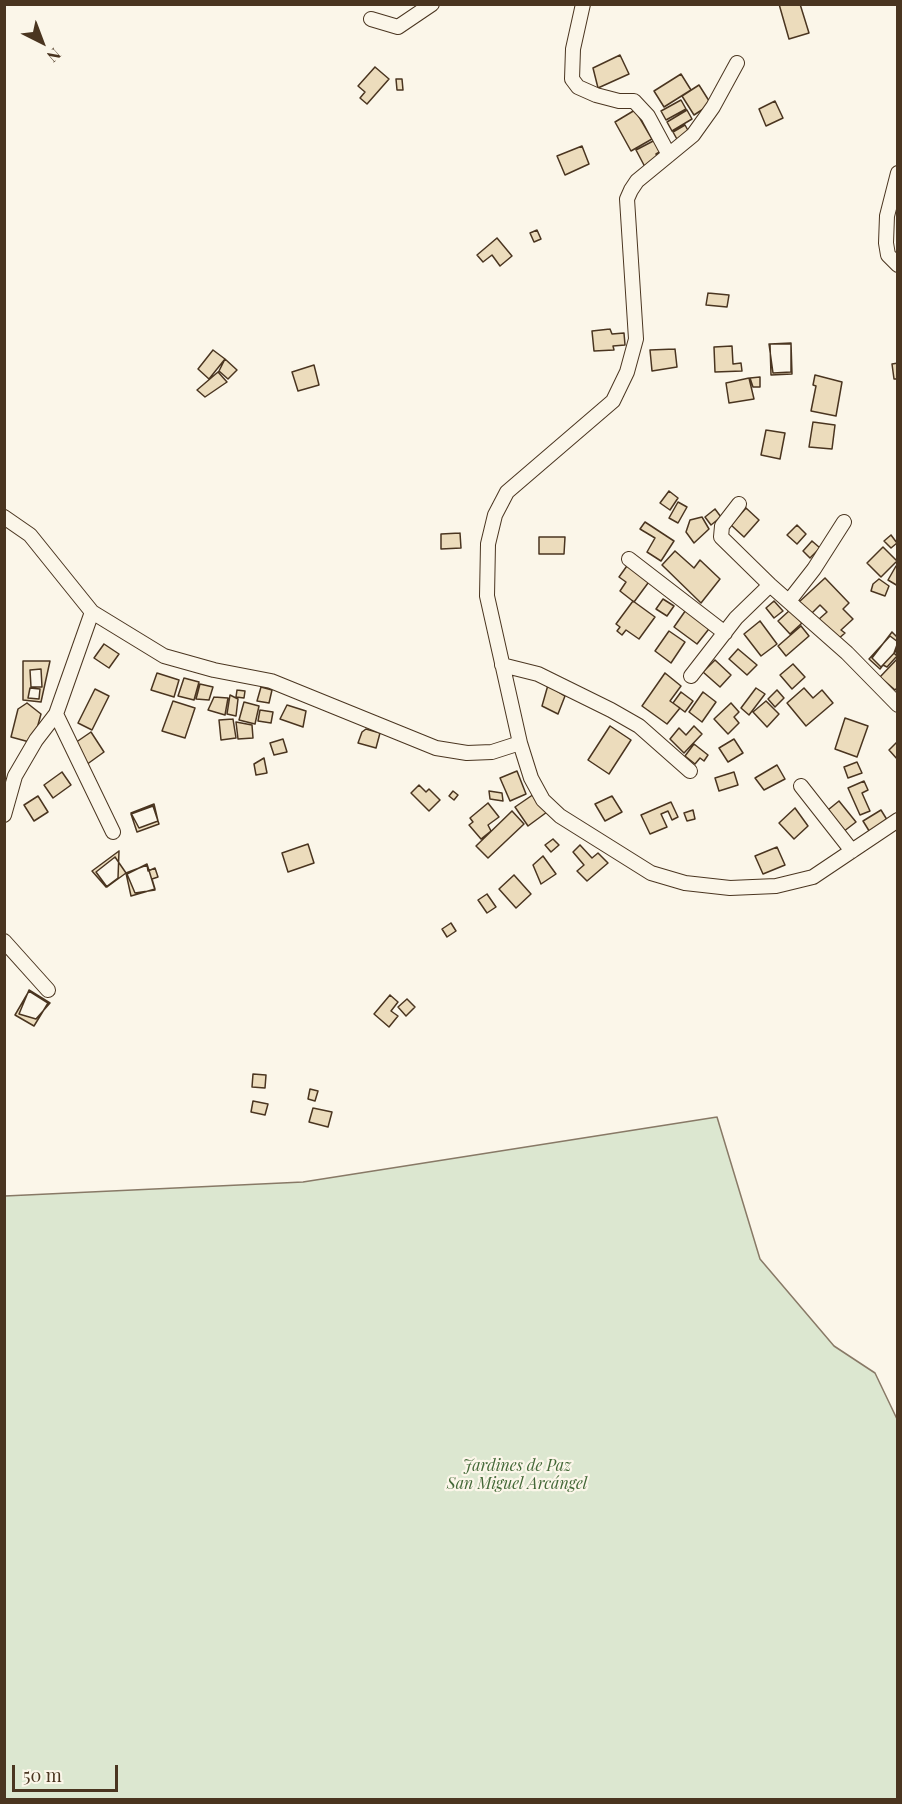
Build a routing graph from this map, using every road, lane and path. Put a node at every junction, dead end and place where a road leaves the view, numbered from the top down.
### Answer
1 (432, 4) edge
2 (583, 4) edge
3 (371, 19) dead end
4 (737, 63) dead end
5 (669, 155) junction
6 (897, 173) edge
7 (897, 265) edge
8 (739, 504) dead end
9 (4, 517) edge
10 (844, 522) dead end
11 (628, 559) dead end
12 (770, 585) junction
13 (789, 601) junction
14 (92, 612) junction
15 (725, 633) junction
16 (502, 664) junction
17 (691, 676) dead end
18 (897, 705) edge
19 (56, 714) junction
20 (520, 743) junction
21 (690, 771) dead end
22 (801, 786) dead end
23 (4, 815) edge
24 (897, 820) edge
25 (113, 832) dead end
26 (852, 851) junction
27 (4, 940) edge
28 (48, 990) dead end

1 - 3 street
2 - 5 street
4 - 5 street
5 - 16 street
6 - 7 street
8 - 12 street
9 - 14 street
10 - 13 street
11 - 15 street
12 - 13 street
12 - 15 street
13 - 18 street
14 - 19 street
14 - 20 street
15 - 17 street
16 - 20 street
16 - 21 street
19 - 23 street
19 - 25 street
20 - 26 street
22 - 26 street
24 - 26 street
27 - 28 street

